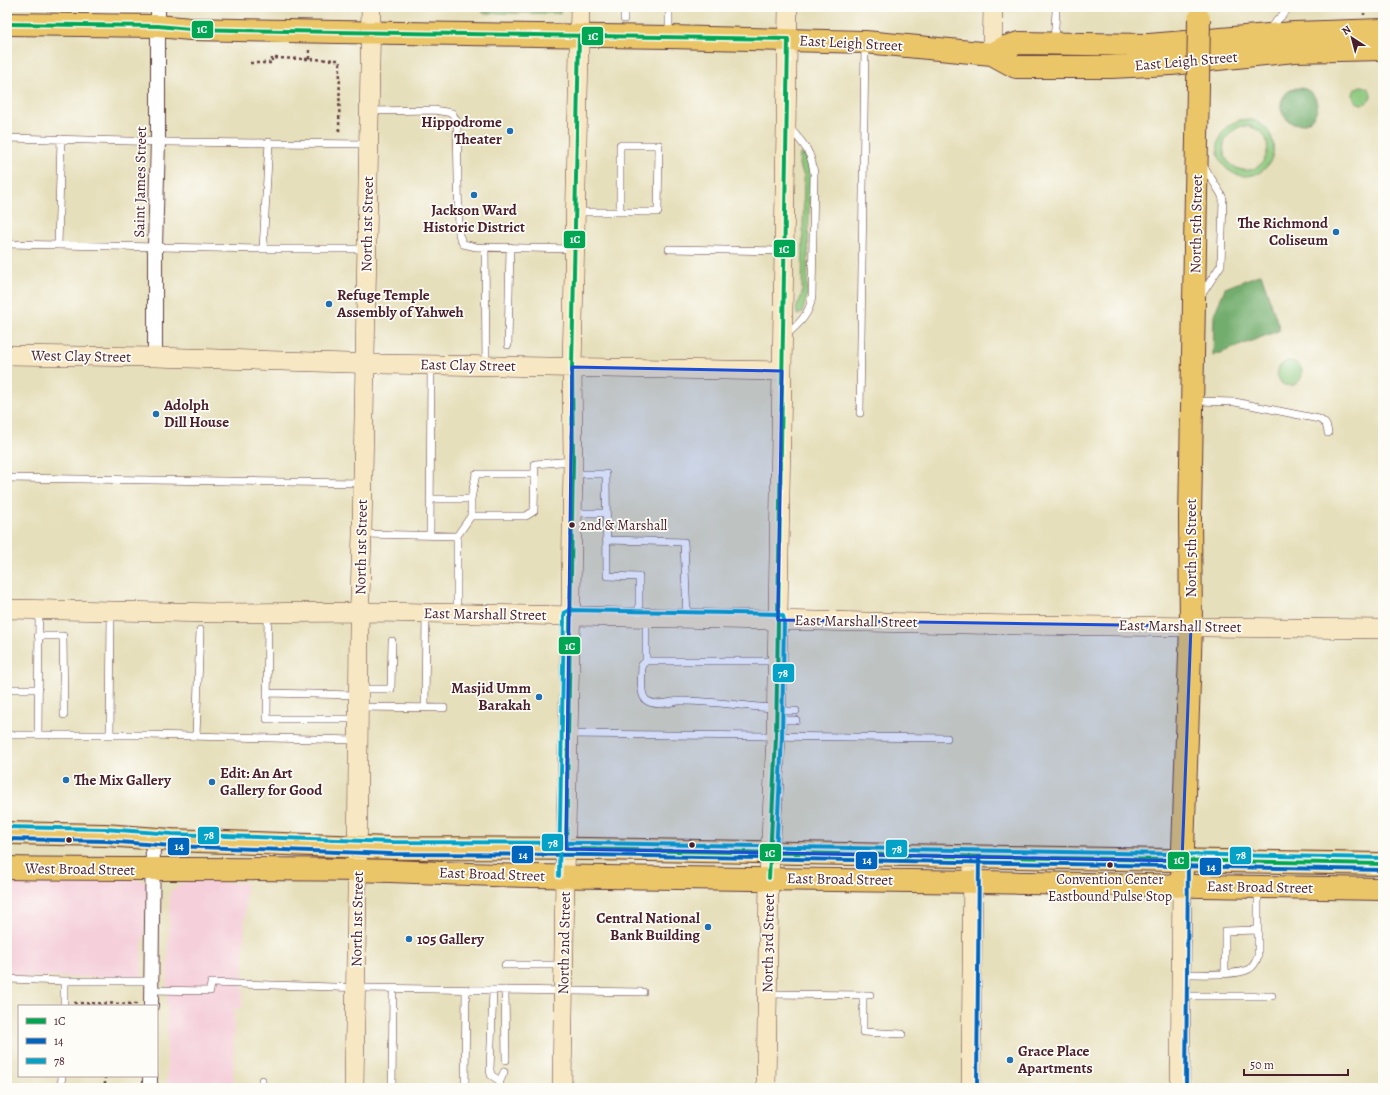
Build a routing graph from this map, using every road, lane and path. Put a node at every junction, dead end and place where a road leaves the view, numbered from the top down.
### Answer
1 (371, 7) edge
2 (580, 7) edge
3 (624, 7) edge
4 (669, 7) edge
5 (788, 7) edge
6 (993, 7) edge
7 (1290, 7) edge
8 (1364, 7) edge
9 (1056, 11) dead end
10 (1200, 13) edge
11 (1364, 15) dead end
12 (158, 16) edge
13 (624, 19) dead end
14 (7, 24) edge
15 (1383, 30) edge
16 (370, 32) junction
17 (579, 36) junction
18 (1263, 36) junction
19 (669, 37) junction
20 (788, 39) junction
21 (865, 42) junction
22 (1054, 44) junction
23 (309, 49) dead end
24 (1383, 49) edge
25 (992, 54) junction
26 (309, 59) junction
27 (250, 63) dead end
28 (370, 111) junction
29 (786, 124) junction
30 (7, 138) edge
31 (61, 140) junction
32 (158, 141) junction
33 (269, 142) junction
34 (339, 143) junction
35 (368, 144) junction
36 (575, 212) junction
37 (620, 212) junction
38 (7, 244) edge
39 (58, 245) junction
40 (155, 246) junction
41 (510, 246) junction
42 (485, 247) junction
43 (263, 249) junction
44 (367, 249) junction
45 (574, 249) junction
46 (670, 249) dead end
47 (784, 251) junction
48 (783, 338) junction
49 (508, 345) dead end
50 (7, 355) edge
51 (155, 357) junction
52 (365, 364) junction
53 (431, 365) junction
54 (486, 366) junction
55 (572, 367) junction
56 (782, 370) junction
57 (1193, 400) junction
58 (860, 413) dead end
59 (1328, 433) dead end
60 (573, 467) junction
61 (535, 474) junction
62 (7, 478) edge
63 (363, 483) junction
64 (430, 499) junction
65 (471, 499) junction
66 (572, 513) junction
67 (606, 513) junction
68 (471, 516) junction
69 (362, 534) junction
70 (430, 536) junction
71 (457, 536) junction
72 (607, 540) junction
73 (7, 609) edge
74 (39, 610) junction
75 (360, 612) junction
76 (268, 613) junction
77 (426, 614) junction
78 (457, 614) junction
79 (570, 616) junction
80 (642, 618) junction
81 (686, 619) junction
82 (111, 620) junction
83 (778, 620) junction
84 (1191, 626) junction
85 (1383, 629) edge
86 (200, 630) dead end
87 (38, 636) junction
88 (392, 642) dead end
89 (777, 660) junction
90 (646, 661) junction
91 (7, 689) edge
92 (39, 690) junction
93 (267, 693) junction
94 (358, 703) junction
95 (425, 707) junction
96 (444, 708) dead end
97 (796, 711) dead end
98 (64, 715) dead end
99 (776, 719) junction
100 (796, 720) dead end
101 (568, 734) junction
102 (7, 735) edge
103 (38, 735) junction
104 (110, 735) junction
105 (196, 736) junction
106 (947, 738) dead end
107 (358, 740) junction
108 (7, 833) edge
109 (153, 838) junction
110 (358, 846) junction
111 (566, 849) junction
112 (770, 853) junction
113 (973, 857) junction
114 (1182, 861) junction
115 (1383, 864) edge
116 (7, 868) edge
117 (153, 869) junction
118 (358, 870) junction
119 (565, 876) junction
120 (769, 878) junction
121 (973, 881) junction
122 (1182, 885) junction
123 (1258, 888) junction
124 (1383, 889) edge
125 (1258, 930) junction
126 (505, 964) dead end
127 (564, 965) junction
128 (1225, 973) junction
129 (1182, 974) junction
130 (7, 978) edge
131 (64, 981) junction
132 (151, 986) junction
133 (356, 988) junction
134 (393, 989) junction
135 (466, 989) junction
136 (493, 990) junction
137 (505, 990) junction
138 (564, 991) junction
139 (643, 992) dead end
140 (767, 994) junction
141 (1182, 996) junction
142 (1272, 996) dead end
143 (64, 1005) edge
144 (104, 1005) edge
145 (133, 1005) edge
146 (145, 1005) edge
147 (902, 1034) dead end
148 (506, 1060) dead end
149 (504, 1072) dead end
150 (62, 1077) edge
151 (105, 1077) edge
152 (150, 1077) edge
153 (262, 1080) dead end
154 (499, 1084) edge
155 (105, 1086) dead end
156 (62, 1088) edge
157 (150, 1088) edge
158 (262, 1088) edge
159 (354, 1088) edge
160 (392, 1088) edge
161 (465, 1088) edge
162 (562, 1088) edge
163 (766, 1088) edge
164 (971, 1088) edge
165 (1180, 1088) edge

1 - 16 street, North 1st Street
2 - 17 street, North 2nd Street
3 - 13 lane
4 - 19 lane
5 - 20 street, North 3rd Street
6 - 25 street
7 - 18 lane
8 - 11 path
9 - 22 lane
10 - 57 main road, North 5th Street, bridge
12 - 14 main road, East Leigh Street
12 - 16 main road, East Leigh Street
12 - 32 street, Saint James Street
15 - 18 main road, East Leigh Street
16 - 17 main road, East Leigh Street
16 - 28 street, North 1st Street
17 - 19 main road, East Leigh Street
17 - 36 street, North 2nd Street
18 - 22 main road, East Leigh Street
19 - 20 main road, East Leigh Street
20 - 21 main road, East Leigh Street
20 - 29 street, North 3rd Street
21 - 25 main road, East Leigh Street
21 - 58 lane
22 - 25 main road, East Leigh Street
23 - 26 path
24 - 25 main road, East Leigh Street
26 - 27 path
26 - 34 path
28 - 35 street, North 1st Street
28 - 42 lane
29 - 47 street, North 3rd Street
29 - 48 lane
30 - 31 lane
31 - 32 lane
31 - 39 lane
32 - 33 lane
32 - 40 street, Saint James Street
33 - 34 lane
33 - 43 lane
34 - 35 lane
35 - 44 street, North 1st Street
36 - 37 lane
36 - 45 street, North 2nd Street
37 - 37 lane
38 - 39 lane
39 - 40 lane
40 - 43 lane
40 - 51 street, Saint James Street
41 - 42 lane
41 - 45 lane
41 - 49 lane
42 - 54 lane
43 - 44 lane
44 - 52 street, North 1st Street
45 - 55 street, North 2nd Street
46 - 47 lane
47 - 48 street, North 3rd Street
48 - 56 street, North 3rd Street
50 - 51 street, West Clay Street
51 - 52 street, East Clay Street
52 - 53 street, East Clay Street
52 - 63 street, North 1st Street
53 - 54 street, East Clay Street
53 - 64 lane
54 - 55 street, East Clay Street
55 - 56 street, East Clay Street
55 - 60 street, North 2nd Street
56 - 83 street, North 3rd Street
57 - 59 lane
57 - 84 main road, North 5th Street
60 - 61 lane
60 - 66 street, North 2nd Street
60 - 67 lane
61 - 65 lane
61 - 68 lane
62 - 63 lane
63 - 69 street, North 1st Street
64 - 65 lane
64 - 70 lane
65 - 68 lane
66 - 67 lane
66 - 79 street, North 2nd Street
67 - 72 lane
68 - 71 lane
69 - 70 lane
69 - 75 street, North 1st Street
70 - 71 lane
71 - 78 lane
72 - 80 lane
72 - 81 lane
73 - 74 street, East Marshall Street
74 - 82 street, East Marshall Street
74 - 87 lane
75 - 76 street, East Marshall Street
75 - 77 street, East Marshall Street
75 - 94 street, North 1st Street
76 - 82 street, East Marshall Street
76 - 93 lane
77 - 78 street, East Marshall Street
77 - 95 lane
78 - 79 street, East Marshall Street
79 - 80 street, East Marshall Street
79 - 101 street, North 2nd Street
80 - 81 street, East Marshall Street
80 - 90 lane
81 - 83 street, East Marshall Street
82 - 104 lane
83 - 84 street, East Marshall Street
83 - 89 street, North 3rd Street
84 - 85 street, East Marshall Street
84 - 114 main road, North 5th Street
86 - 105 lane
87 - 92 lane
87 - 98 lane
88 - 94 lane
89 - 90 lane
89 - 99 street, North 3rd Street
90 - 99 lane
91 - 92 lane
92 - 103 lane
93 - 94 lane
93 - 94 lane
94 - 95 lane
94 - 107 street, North 1st Street
95 - 96 lane
97 - 99 lane
99 - 100 lane
99 - 101 lane
99 - 106 lane
99 - 112 street, North 3rd Street
101 - 111 street, North 2nd Street
102 - 103 lane
103 - 104 lane
104 - 105 lane
105 - 107 lane
107 - 110 street, North 1st Street
108 - 109 main road
109 - 110 main road, East Broad Street
109 - 117 street
110 - 111 main road, East Broad Street
110 - 118 street, North 1st Street
111 - 112 main road, East Broad Street
111 - 119 street, North 2nd Street
112 - 113 main road, East Broad Street
112 - 120 street, North 3rd Street
113 - 114 main road, East Broad Street
113 - 121 street
114 - 115 main road, East Broad Street
114 - 122 main road, North 5th Street
116 - 117 main road, West Broad Street
117 - 118 main road, East Broad Street
117 - 132 street
118 - 119 main road, East Broad Street
118 - 133 street, North 1st Street
119 - 120 main road, East Broad Street
119 - 127 street, North 2nd Street
120 - 121 main road, East Broad Street
120 - 140 street, North 3rd Street
121 - 122 main road, East Broad Street
121 - 164 street
122 - 123 main road, East Broad Street
122 - 129 street, North 5th Street
123 - 124 main road, East Broad Street
123 - 125 lane
125 - 128 lane
125 - 128 lane
126 - 127 lane
127 - 138 street, North 2nd Street
128 - 129 lane
129 - 141 street, North 5th Street
130 - 131 lane
131 - 132 lane
131 - 143 lane
132 - 133 lane
132 - 146 street
133 - 134 lane
133 - 159 street, North 1st Street
134 - 135 lane
134 - 160 lane
135 - 136 lane
135 - 161 lane
136 - 137 lane
136 - 154 lane
137 - 138 lane
137 - 148 lane
138 - 139 lane
138 - 162 street, North 2nd Street
140 - 147 lane
140 - 163 street, North 3rd Street
141 - 142 lane
141 - 165 street, North 5th Street
143 - 144 path
144 - 145 path
145 - 146 path
149 - 154 lane
150 - 156 lane
151 - 155 path
152 - 157 street
153 - 158 lane

